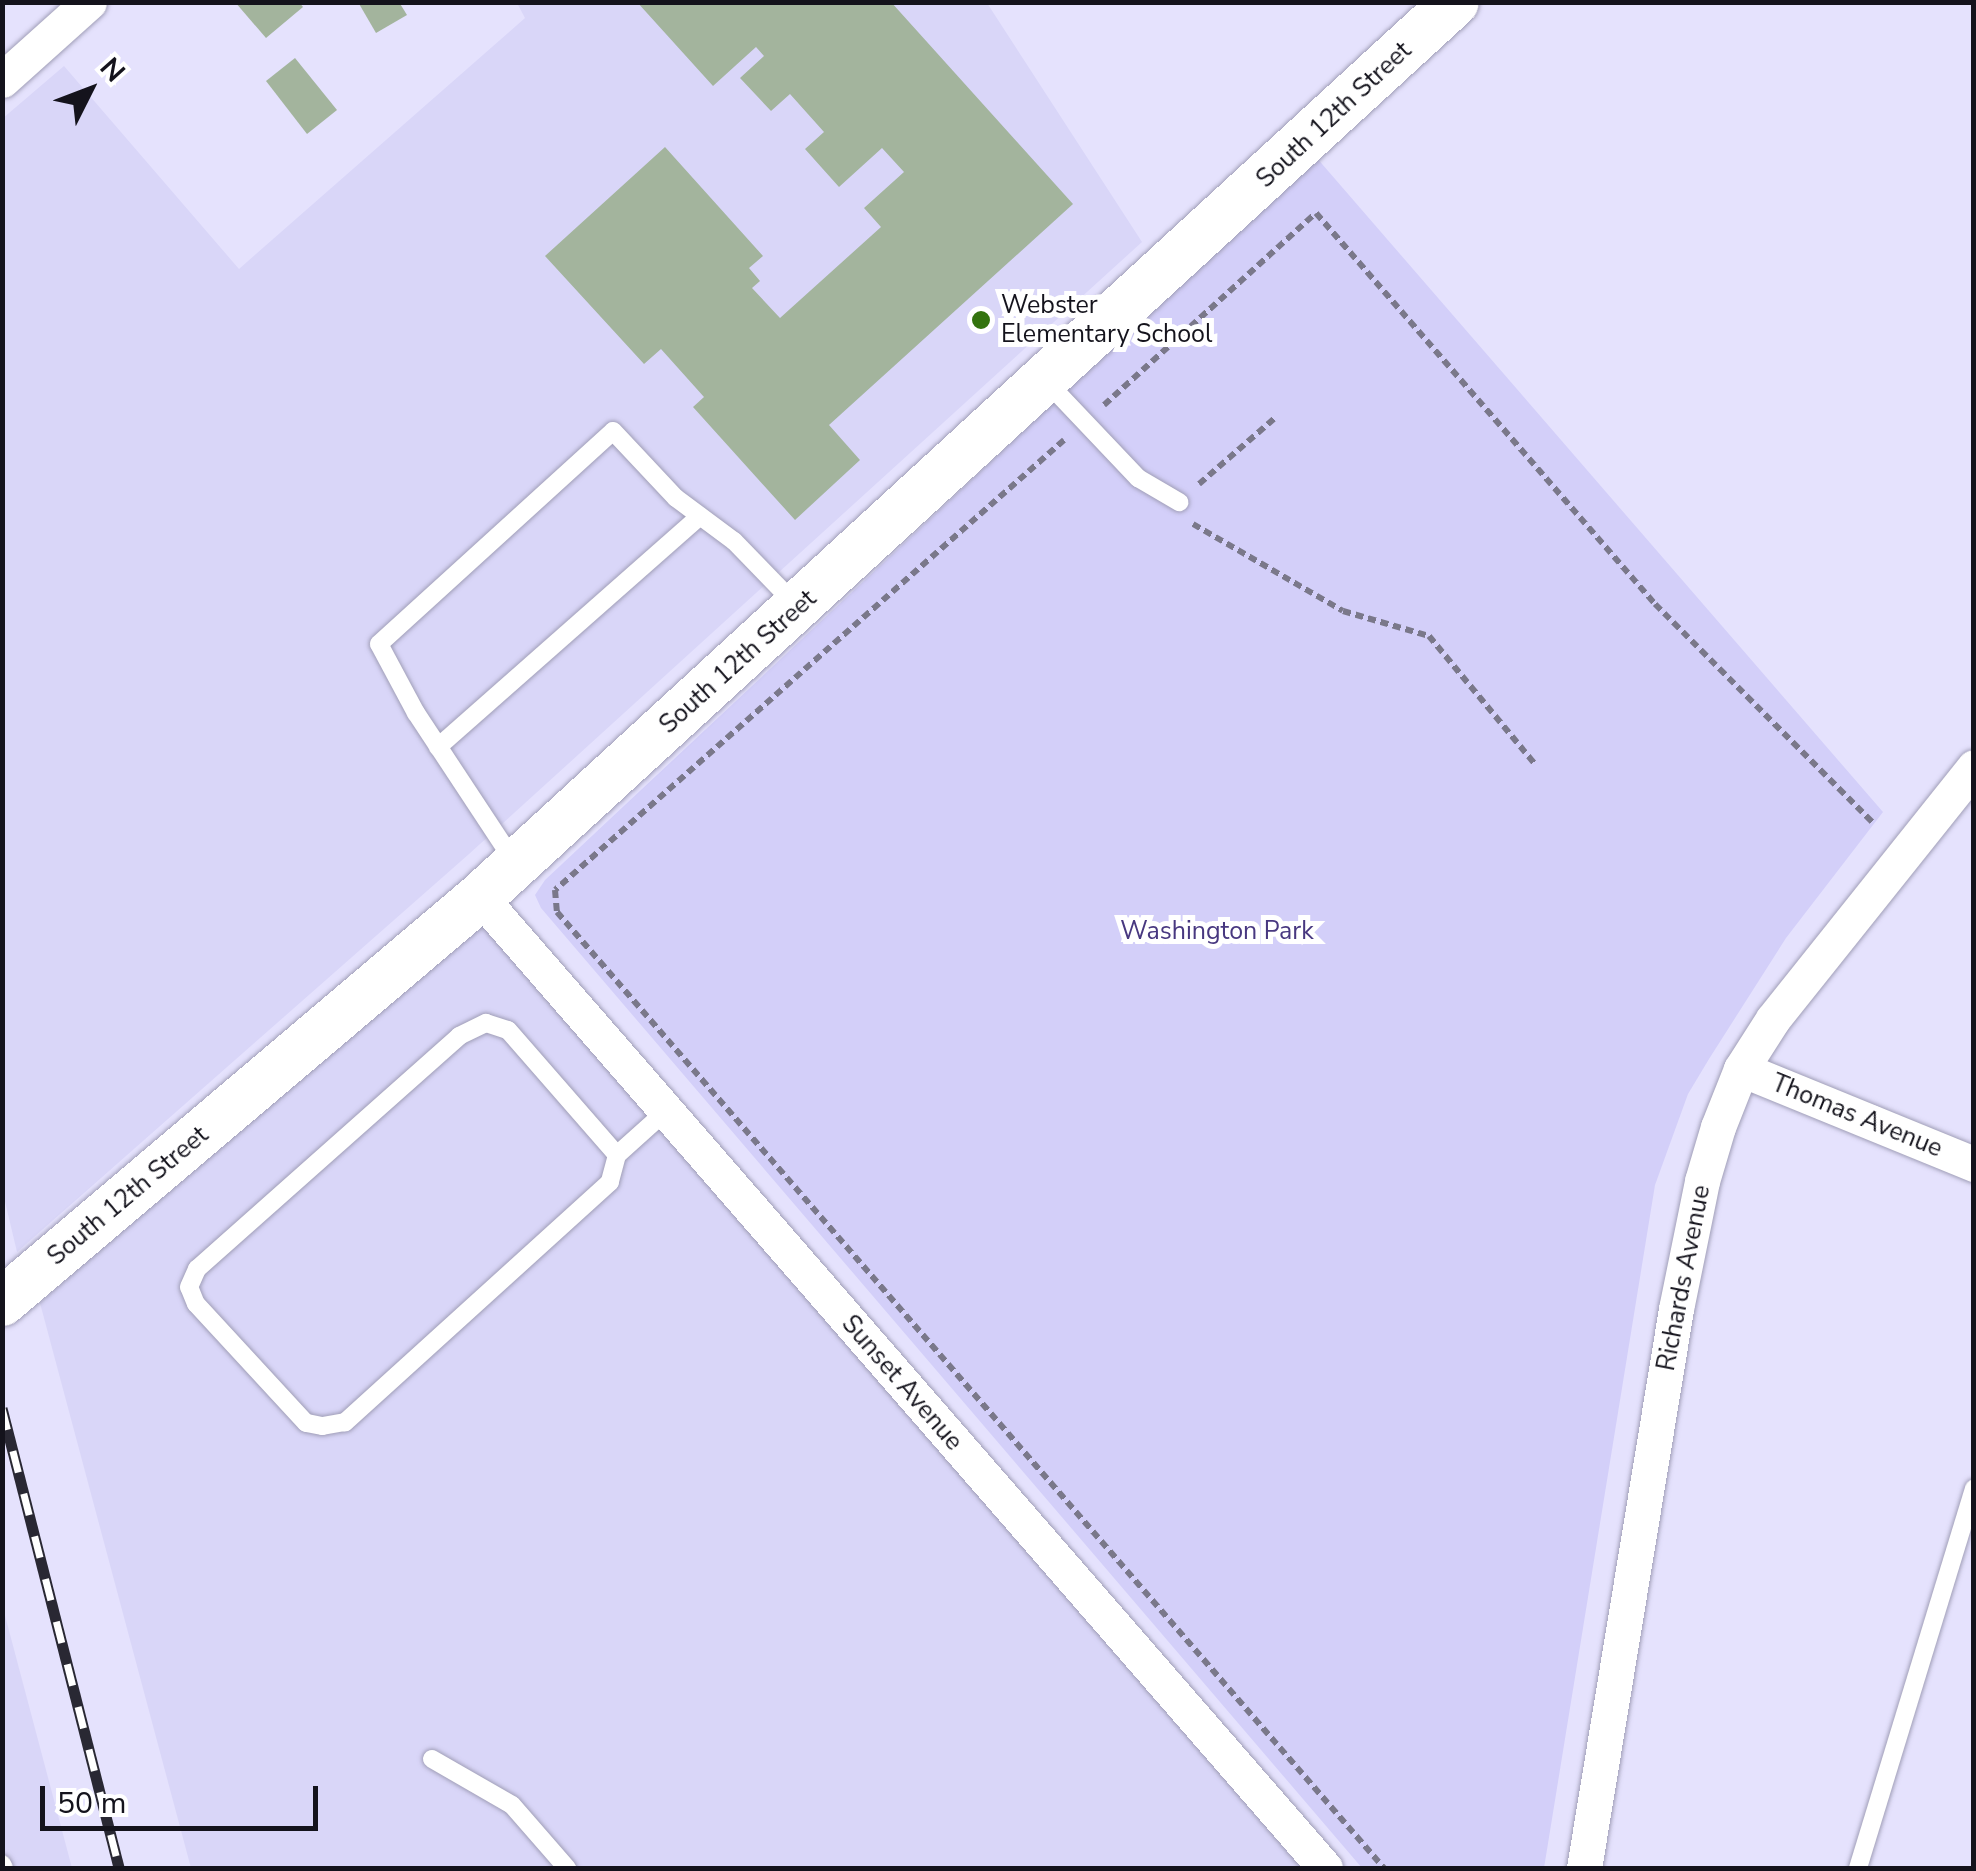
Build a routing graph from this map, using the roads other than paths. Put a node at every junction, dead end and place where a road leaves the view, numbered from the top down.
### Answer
1 (90, 2) edge
2 (1455, 2) edge
3 (2, 80) edge
4 (1046, 381) junction
5 (1178, 502) road end
6 (700, 516) junction
7 (798, 607) junction
8 (438, 747) junction
9 (1974, 767) edge
10 (516, 865) junction
11 (480, 897) junction
12 (1741, 1069) junction
13 (666, 1110) junction
14 (617, 1155) junction
15 (1974, 1164) edge
16 (2, 1302) edge
17 (1974, 1488) edge
18 (432, 1759) dead end
19 (567, 1868) edge
20 (1324, 1868) edge
21 (1584, 1868) edge
22 (1858, 1868) edge

1 - 3 street
2 - 4 street, South 12th Street
4 - 5 lane
4 - 7 street, South 12th Street
6 - 7 lane
6 - 8 lane
6 - 8 lane
7 - 10 street, South 12th Street
8 - 10 lane
9 - 12 street, Richards Avenue
10 - 11 street, South 12th Street
11 - 13 street, Sunset Avenue
11 - 16 street, South 12th Street
12 - 15 street, Thomas Avenue
12 - 21 street, Richards Avenue
13 - 14 lane
13 - 20 street, Sunset Avenue
14 - 14 lane
17 - 22 lane
18 - 19 lane

